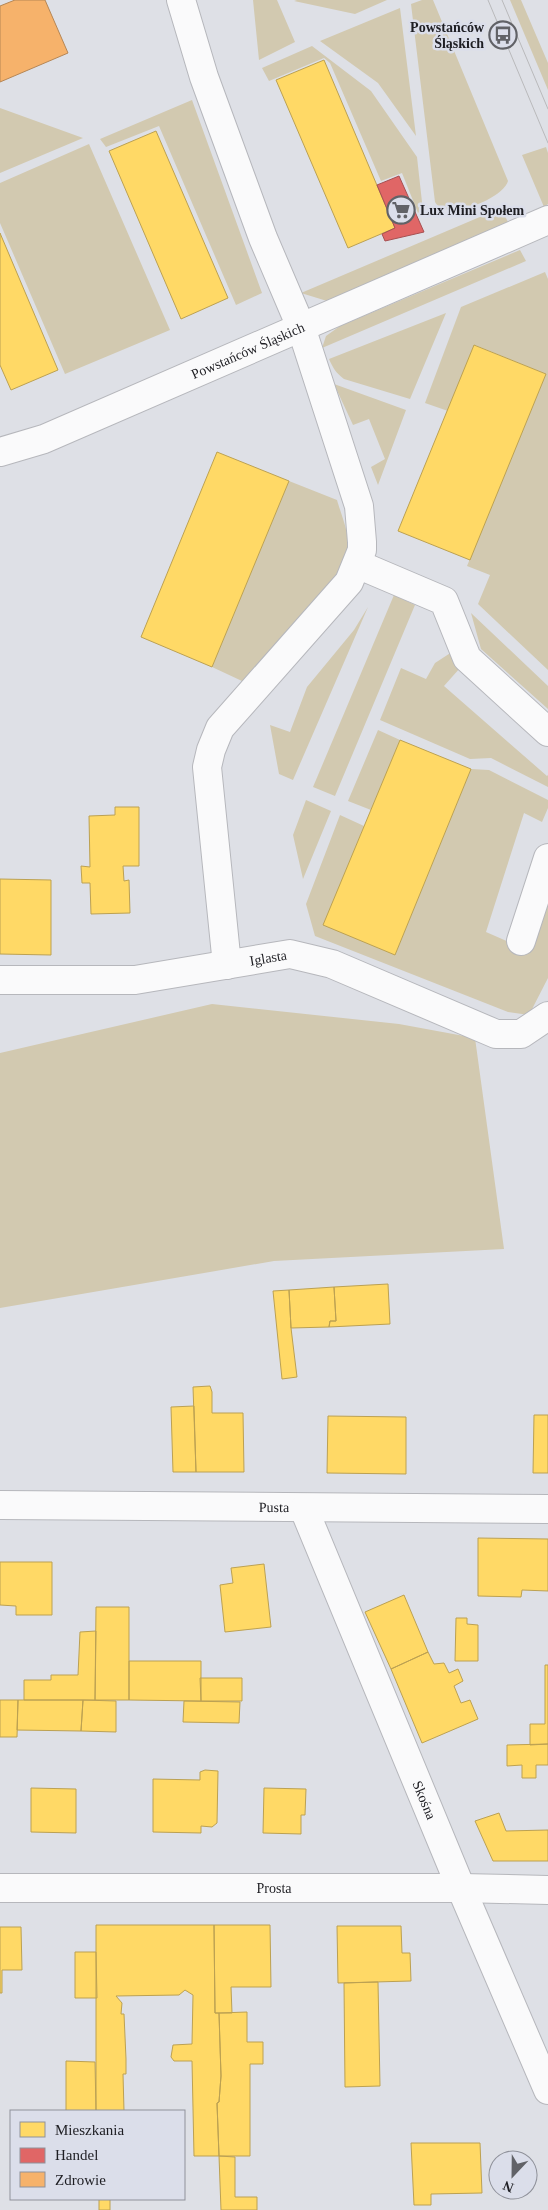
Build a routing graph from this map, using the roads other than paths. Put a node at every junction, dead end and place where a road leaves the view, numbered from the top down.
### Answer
1 (181, 0) edge
2 (548, 220) edge
3 (301, 326) junction
4 (0, 452) edge
5 (357, 564) junction
6 (548, 732) edge
7 (548, 858) edge
8 (521, 941) dead end
9 (227, 964) junction
10 (0, 980) edge
11 (548, 1016) edge
12 (0, 1505) edge
13 (304, 1509) junction
14 (548, 1509) edge
15 (0, 1888) edge
16 (461, 1888) junction
17 (548, 1890) edge
18 (548, 2090) edge

1 - 3 street
2 - 3 street, Powstańców Śląskich
3 - 4 street, Powstańców Śląskich
3 - 5 street
5 - 6 street
5 - 9 street
7 - 8 street
9 - 10 street, Iglasta
9 - 11 street, Iglasta
12 - 13 street, Pusta
13 - 14 street, Pusta
13 - 16 street, Skośna
15 - 16 street, Prosta
16 - 17 street, Prosta
16 - 18 street, Skośna

